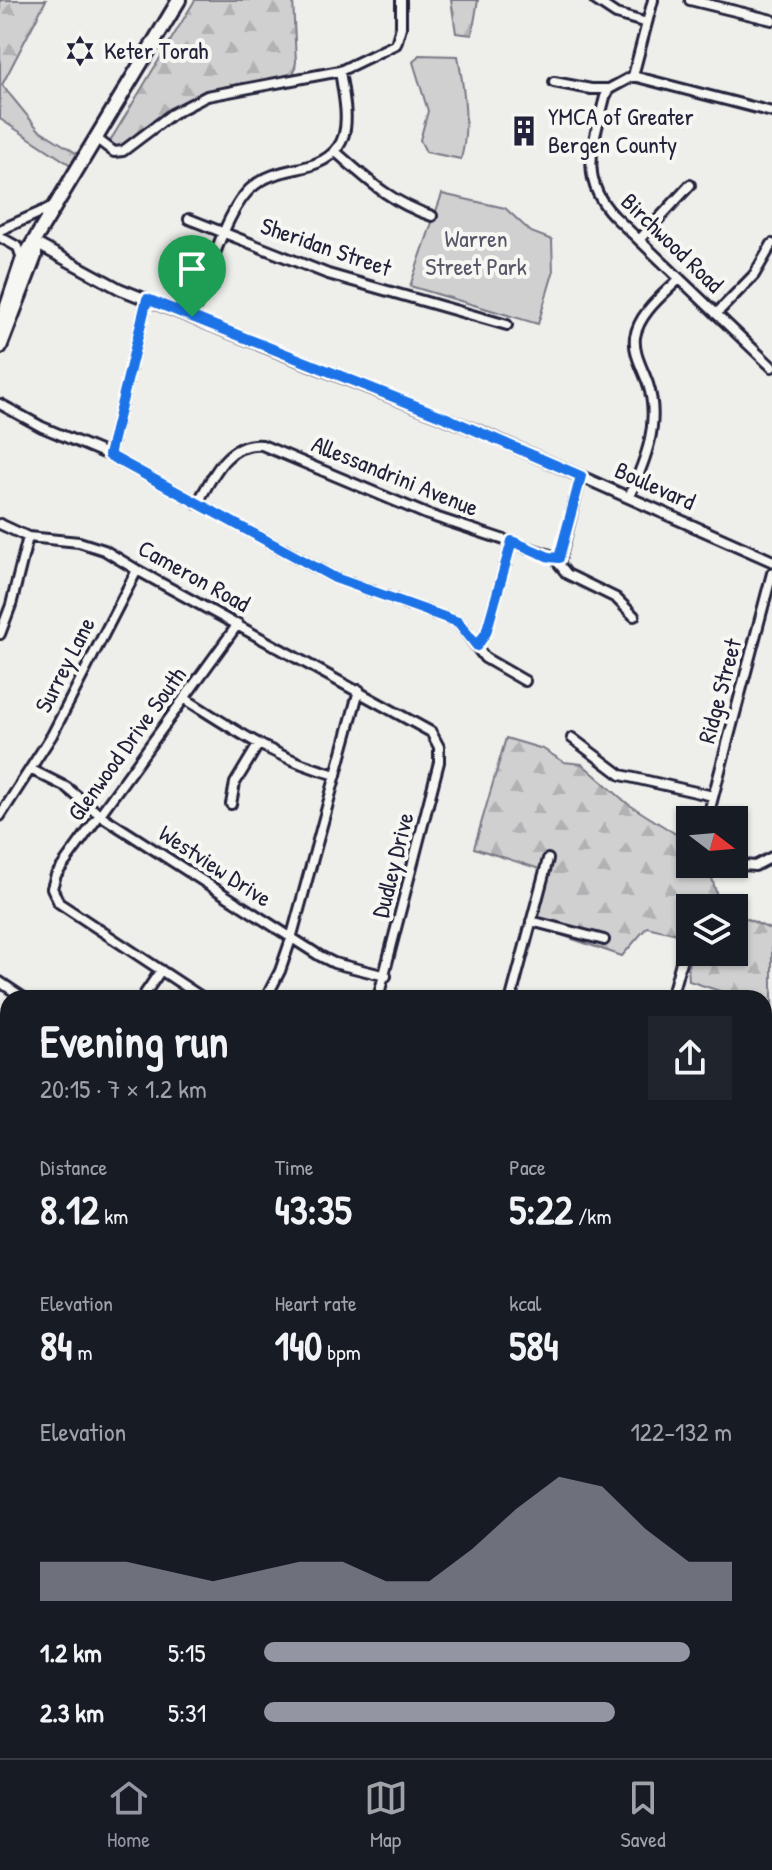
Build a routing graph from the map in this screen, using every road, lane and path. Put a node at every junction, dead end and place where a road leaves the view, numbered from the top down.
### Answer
1 (179, 0) edge
2 (401, 0) edge
3 (595, 0) edge
4 (653, 0) edge
5 (690, 0) edge
6 (772, 20) edge
7 (647, 23) junction
8 (340, 71) junction
9 (633, 76) junction
10 (554, 82) dead end
11 (609, 89) junction
12 (772, 112) edge
13 (97, 139) junction
14 (336, 152) junction
15 (690, 185) dead end
16 (56, 205) junction
17 (432, 216) dead end
18 (189, 219) dead end
19 (0, 230) edge
20 (225, 233) junction
21 (0, 237) edge
22 (639, 240) junction
23 (35, 243) junction
24 (772, 244) edge
25 (22, 261) junction
26 (679, 279) junction
27 (147, 299) junction
28 (716, 314) junction
29 (192, 317) junction
30 (507, 325) dead end
31 (0, 327) edge
32 (0, 347) edge
33 (772, 367) edge
34 (0, 404) edge
35 (109, 455) junction
36 (581, 476) junction
37 (629, 497) junction
38 (197, 504) junction
39 (0, 524) edge
40 (28, 537) junction
41 (512, 541) junction
42 (559, 558) junction
43 (772, 561) edge
44 (137, 570) junction
45 (772, 573) edge
46 (634, 616) dead end
47 (238, 624) junction
48 (0, 634) edge
49 (477, 646) junction
50 (525, 681) dead end
51 (359, 690) junction
52 (184, 698) junction
53 (572, 738) dead end
54 (437, 740) joint
55 (258, 745) junction
56 (32, 770) junction
57 (336, 775) junction
58 (713, 796) junction
59 (231, 804) dead end
60 (710, 806) edge
61 (100, 815) junction
62 (0, 816) edge
63 (772, 857) edge
64 (548, 859) dead end
65 (748, 865) edge
66 (531, 921) junction
67 (291, 939) junction
68 (604, 940) dead end
69 (680, 966) edge
70 (161, 970) junction
71 (386, 976) junction
72 (147, 990) edge
73 (191, 990) edge
74 (270, 990) edge
75 (381, 990) edge
76 (513, 990) edge
77 (673, 990) edge

1 - 13 main road
2 - 8 street
3 - 7 street
4 - 7 street
5 - 6 street
7 - 9 street
8 - 13 street
8 - 14 street
9 - 11 street
9 - 12 street
10 - 11 street
11 - 22 street, Birchwood Road
13 - 16 main road
14 - 17 street
14 - 20 street
15 - 22 street
16 - 19 street
16 - 23 main road
18 - 20 street, Sheridan Street
20 - 29 street
20 - 30 street, Sheridan Street
21 - 25 street
22 - 26 street, Birchwood Road
23 - 25 main road
23 - 27 street, Boulevard
23 - 32 main road
24 - 28 street
25 - 31 main road
26 - 28 street, Birchwood Road
26 - 37 street
27 - 29 street, Boulevard
27 - 35 street
28 - 33 street, Birchwood Road
29 - 36 street, Boulevard
34 - 35 street
35 - 38 street
36 - 37 street, Boulevard
36 - 42 street
37 - 43 street, Boulevard
38 - 41 street, Allessandrini Avenue
38 - 49 street
39 - 40 street, Cameron Road
40 - 44 street, Cameron Road
40 - 48 street
41 - 42 street, Allessandrini Avenue
41 - 49 street
42 - 46 street, Allessandrini Avenue
44 - 47 street, Cameron Road
44 - 56 street, Surrey Lane
45 - 58 street, Ridge Street
47 - 51 street, Cameron Road
47 - 52 street, Glenwood Drive South
49 - 50 street
51 - 54 street, Cameron Road
51 - 57 street
52 - 55 street
52 - 61 street, Glenwood Drive South
53 - 58 street
54 - 71 street, Dudley Drive
55 - 57 street
55 - 59 street
56 - 61 street, Westview Drive
56 - 62 street, Surrey Lane
57 - 67 street
58 - 60 street, Ridge Street
61 - 67 street, Westview Drive
61 - 70 street, Glenwood Drive South
63 - 65 street
64 - 66 street
66 - 68 street
66 - 76 street
67 - 71 street, Westview Drive
67 - 74 street
69 - 77 street
70 - 72 street
70 - 73 street
71 - 75 street, Dudley Drive

